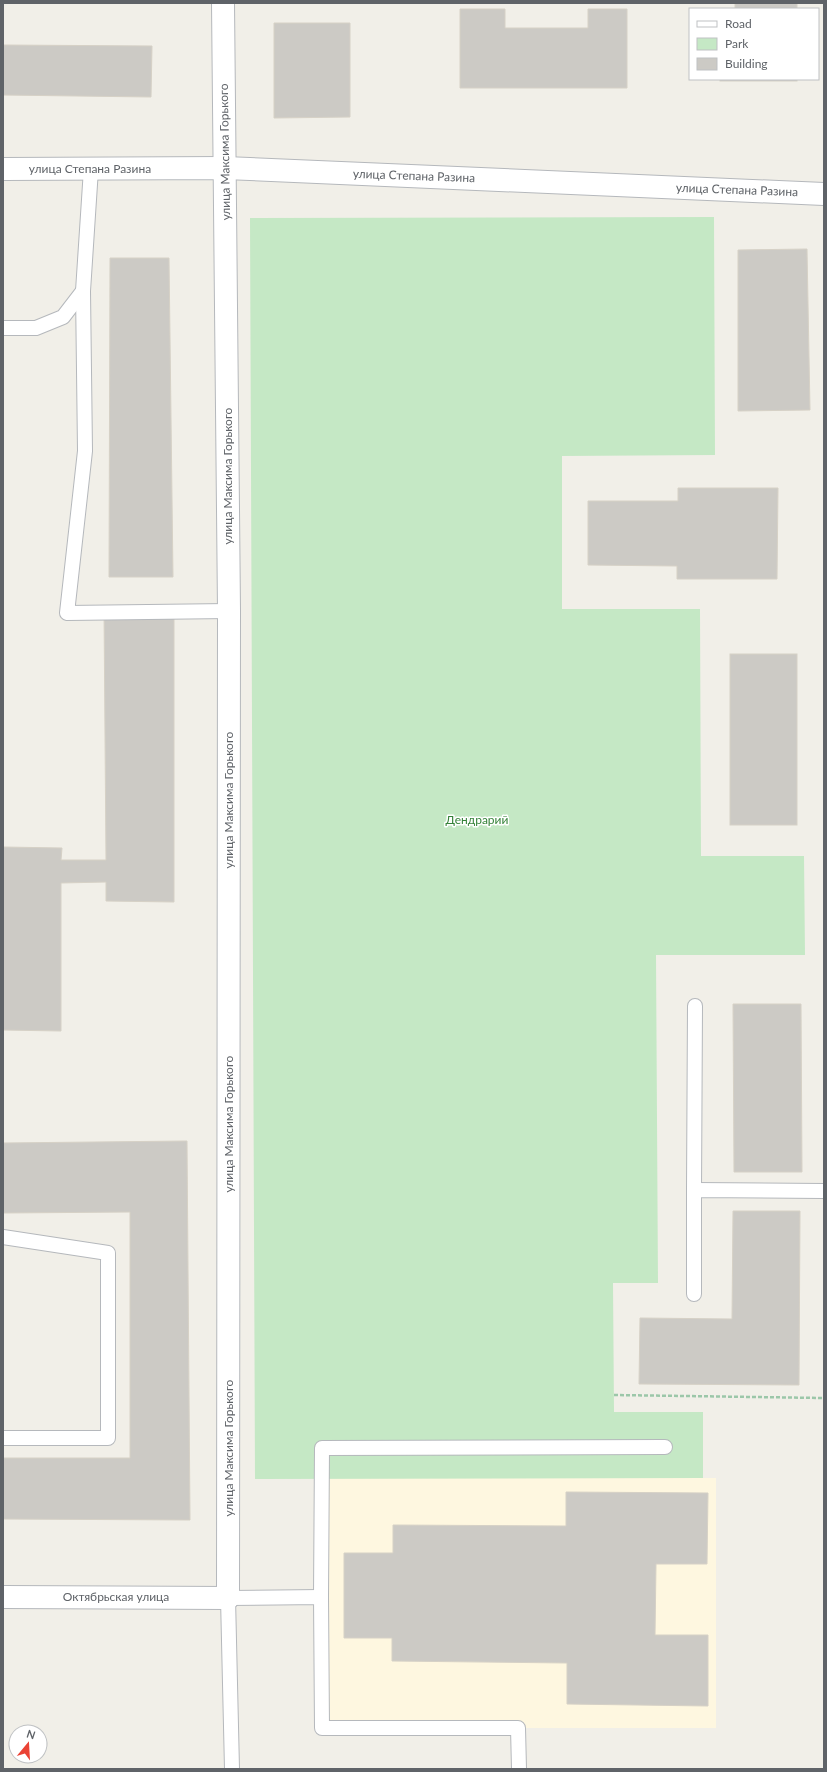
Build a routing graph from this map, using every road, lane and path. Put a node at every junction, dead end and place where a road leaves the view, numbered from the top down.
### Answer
1 (223, 3) edge
2 (225, 168) junction
3 (3, 169) edge
4 (92, 169) junction
5 (824, 194) edge
6 (83, 291) junction
7 (3, 328) edge
8 (229, 611) junction
9 (695, 1006) dead end
10 (694, 1190) junction
11 (824, 1191) edge
12 (3, 1237) edge
13 (694, 1294) dead end
14 (614, 1394) dead end
15 (824, 1398) edge
16 (3, 1438) edge
17 (665, 1447) dead end
18 (3, 1597) edge
19 (321, 1597) junction
20 (228, 1598) junction
21 (232, 1769) edge
22 (519, 1769) edge

1 - 2 street, улица Максима Горького
2 - 4 street, улица Степана Разина
2 - 5 street, улица Степана Разина
2 - 8 street, улица Максима Горького
3 - 4 street, улица Степана Разина
4 - 6 lane
6 - 7 lane
6 - 8 lane
8 - 20 street, улица Максима Горького
9 - 10 lane
10 - 11 lane
10 - 13 lane
12 - 16 lane
14 - 15 path
17 - 19 lane
18 - 20 street, Октябрьская улица
19 - 20 lane
19 - 22 lane
20 - 21 lane

